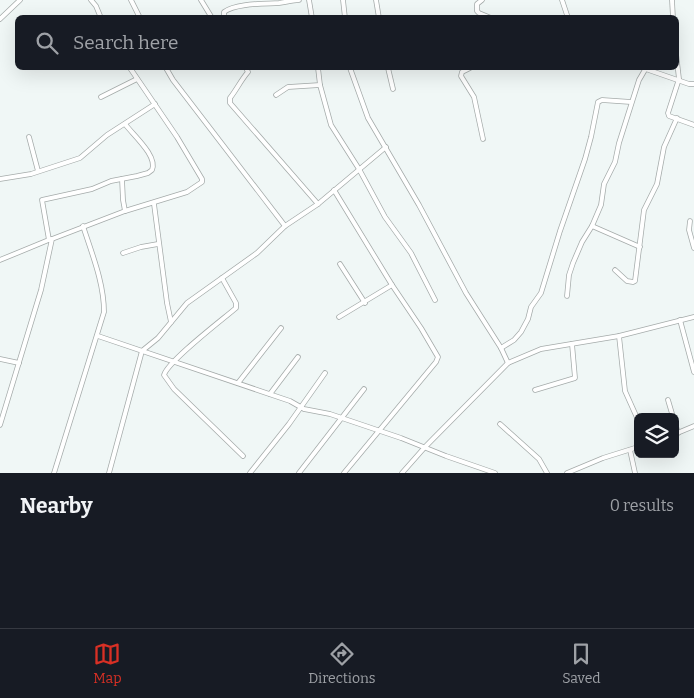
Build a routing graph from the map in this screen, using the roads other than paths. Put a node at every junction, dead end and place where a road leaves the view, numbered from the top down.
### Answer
1 (20, 0) edge
2 (91, 0) edge
3 (131, 0) edge
4 (201, 0) edge
5 (294, 0) edge
6 (300, 0) edge
7 (310, 0) edge
8 (343, 0) edge
9 (376, 0) edge
10 (482, 0) edge
11 (562, 0) edge
12 (672, 0) edge
13 (100, 15) edge
14 (138, 15) edge
15 (210, 15) edge
16 (224, 15) edge
17 (312, 15) edge
18 (345, 15) edge
19 (378, 15) edge
20 (482, 15) edge
21 (567, 15) edge
22 (673, 15) edge
23 (0, 19) edge
24 (131, 70) edge
25 (167, 70) edge
26 (247, 70) edge
27 (318, 70) edge
28 (351, 70) edge
29 (388, 70) edge
30 (466, 70) edge
31 (644, 70) edge
32 (651, 70) edge
33 (678, 70) edge
34 (137, 79) junction
35 (679, 80) junction
36 (694, 84) edge
37 (320, 85) junction
38 (393, 88) dead end
39 (276, 95) dead end
40 (101, 97) dead end
41 (631, 102) junction
42 (155, 104) junction
43 (677, 118) junction
44 (126, 124) junction
45 (694, 125) edge
46 (29, 137) dead end
47 (483, 140) dead end
48 (386, 147) junction
49 (359, 169) junction
50 (38, 171) junction
51 (0, 179) edge
52 (122, 179) junction
53 (334, 190) junction
54 (154, 204) junction
55 (318, 204) junction
56 (125, 211) junction
57 (690, 221) dead end
58 (84, 226) junction
59 (285, 226) junction
60 (592, 226) junction
61 (51, 239) junction
62 (158, 244) junction
63 (640, 247) junction
64 (694, 248) edge
65 (123, 253) dead end
66 (0, 260) edge
67 (340, 264) dead end
68 (615, 270) dead end
69 (222, 278) junction
70 (392, 285) junction
71 (567, 296) dead end
72 (435, 300) dead end
73 (364, 303) junction
74 (339, 317) dead end
75 (694, 317) edge
76 (680, 320) junction
77 (171, 322) junction
78 (282, 328) dead end
79 (98, 336) junction
80 (619, 336) junction
81 (572, 344) junction
82 (500, 348) junction
83 (142, 351) junction
84 (298, 357) dead end
85 (0, 359) edge
86 (174, 361) junction
87 (19, 363) junction
88 (508, 363) junction
89 (694, 372) edge
90 (325, 373) dead end
91 (238, 383) junction
92 (364, 389) dead end
93 (535, 390) dead end
94 (270, 394) junction
95 (668, 400) dead end
96 (301, 407) junction
97 (635, 413) edge
98 (672, 413) edge
99 (341, 418) junction
100 (500, 424) dead end
101 (0, 425) edge
102 (694, 426) edge
103 (379, 431) junction
104 (679, 432) edge
105 (425, 447) junction
106 (634, 448) edge
107 (630, 450) junction
108 (243, 456) dead end
109 (54, 473) edge
110 (109, 473) edge
111 (250, 473) edge
112 (299, 473) edge
113 (344, 473) edge
114 (402, 473) edge
115 (495, 473) edge
116 (547, 473) edge
117 (568, 473) edge
118 (636, 473) edge

1 - 23 street
2 - 13 street
3 - 14 street
4 - 15 street
5 - 6 street
5 - 16 street
7 - 17 street
8 - 18 street
9 - 19 street
10 - 20 street
11 - 21 street
12 - 22 street
24 - 34 street
25 - 59 street
26 - 55 street
27 - 37 street
28 - 48 street
29 - 38 street
30 - 47 street
31 - 41 street
32 - 35 street
33 - 35 street
34 - 40 street
34 - 42 street
35 - 36 street
35 - 43 street
37 - 39 street
37 - 49 street
41 - 60 street
41 - 82 street
42 - 44 street
42 - 54 street
43 - 45 street
43 - 63 street
44 - 50 street
44 - 52 street
46 - 50 street
48 - 49 street
48 - 82 street
49 - 53 street
49 - 72 street
50 - 51 street
52 - 56 street
52 - 61 street
53 - 55 street
53 - 70 street
54 - 56 street
54 - 62 street
55 - 59 street
56 - 58 street
57 - 64 street
58 - 61 street
58 - 79 street
59 - 69 street
60 - 63 street
60 - 71 street
61 - 66 street
61 - 87 street
62 - 65 street
62 - 77 street
63 - 68 street
67 - 73 street
69 - 77 street
69 - 86 street
70 - 73 street
70 - 103 street
73 - 74 street
75 - 76 street
76 - 80 street
76 - 89 street
77 - 83 street
78 - 91 street
79 - 83 street
79 - 109 street
80 - 81 street
80 - 97 street
81 - 88 street
81 - 93 street
82 - 88 street
83 - 86 street
83 - 110 street
84 - 94 street
85 - 87 street
86 - 91 street
86 - 108 street
87 - 101 street
88 - 105 street
90 - 96 street
91 - 94 street
92 - 99 street
94 - 96 street
95 - 98 street
96 - 99 street
96 - 111 street
99 - 103 street
99 - 112 street
100 - 116 street
102 - 104 street
103 - 105 street
103 - 113 street
105 - 114 street
105 - 115 street
106 - 107 street
107 - 117 street
107 - 118 street

